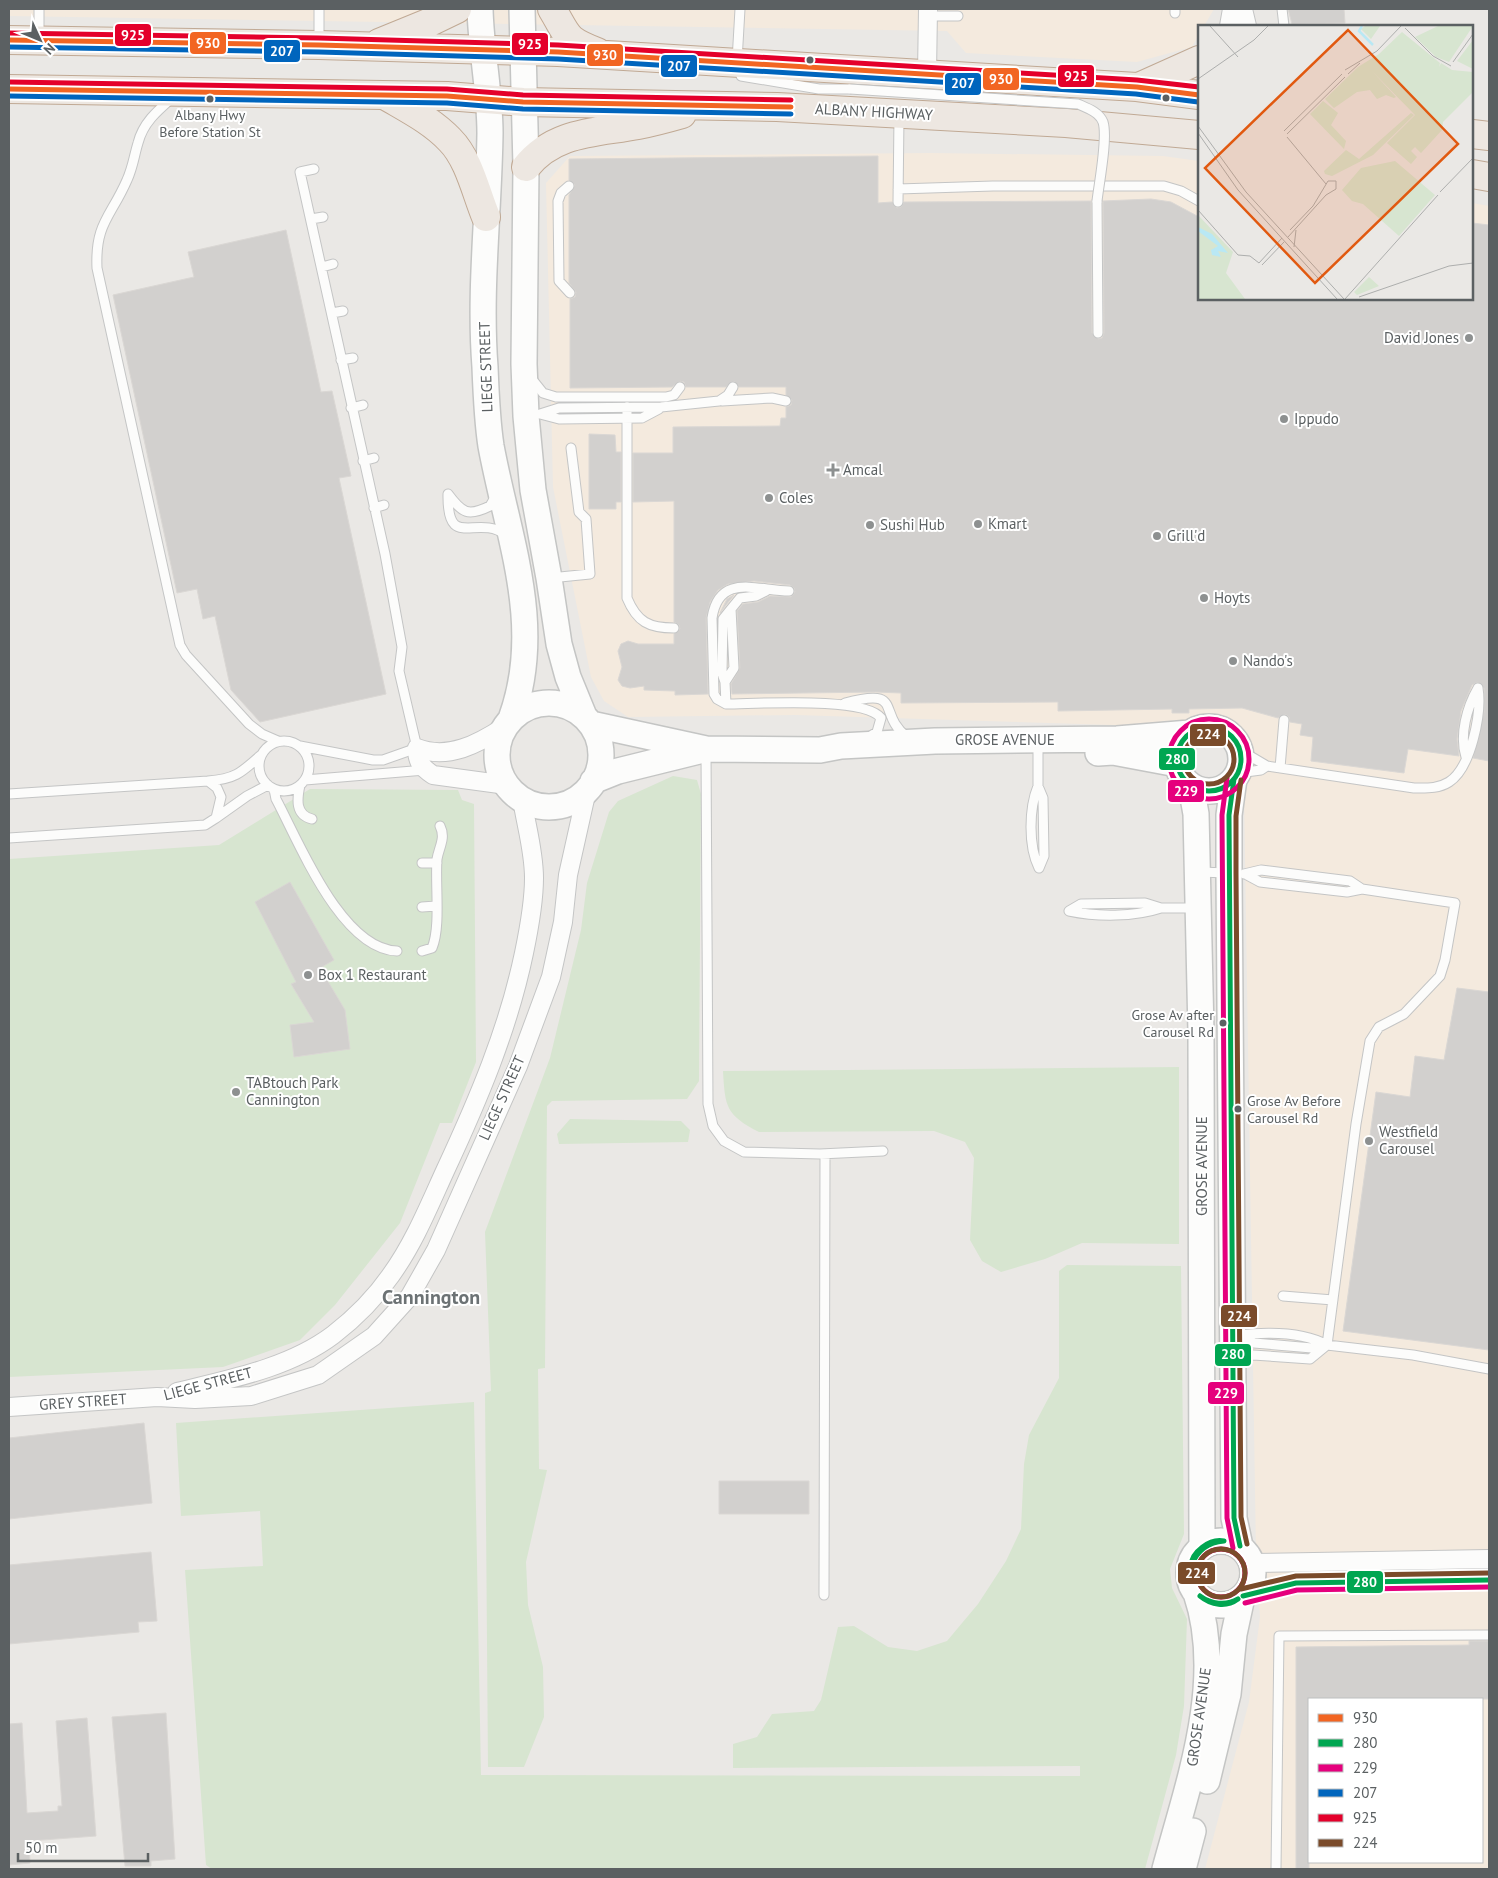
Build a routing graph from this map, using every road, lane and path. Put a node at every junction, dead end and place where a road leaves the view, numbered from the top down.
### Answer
1 (40, 9) edge
2 (319, 9) edge
3 (457, 9) edge
4 (480, 9) edge
5 (522, 9) edge
6 (552, 9) edge
7 (740, 9) edge
8 (1232, 9) edge
9 (1243, 9) edge
10 (1282, 9) edge
11 (928, 12) edge
12 (958, 16) dead end
13 (1229, 25) edge
14 (1247, 25) edge
15 (1284, 25) edge
16 (9, 40) edge
17 (38, 41) junction
18 (319, 45) junction
19 (371, 47) junction
20 (482, 50) junction
21 (522, 51) junction
22 (603, 54) junction
23 (696, 60) junction
24 (1198, 60) edge
25 (737, 62) junction
26 (926, 74) junction
27 (1137, 88) junction
28 (9, 89) edge
29 (179, 92) junction
30 (1198, 94) edge
31 (383, 95) junction
32 (487, 100) junction
33 (523, 102) junction
34 (718, 106) junction
35 (899, 112) junction
36 (1473, 134) edge
37 (1198, 135) edge
38 (1489, 136) edge
39 (526, 167) junction
40 (314, 169) dead end
41 (1473, 174) edge
42 (1489, 177) edge
43 (569, 186) dead end
44 (898, 189) junction
45 (1198, 200) edge
46 (898, 202) dead end
47 (322, 217) dead end
48 (486, 217) junction
49 (310, 220) junction
50 (332, 264) dead end
51 (322, 267) junction
52 (570, 293) dead end
53 (342, 311) dead end
54 (332, 313) junction
55 (1098, 333) dead end
56 (352, 358) dead end
57 (341, 360) junction
58 (524, 364) junction
59 (680, 387) dead end
60 (733, 387) dead end
61 (772, 387) dead end
62 (772, 398) junction
63 (786, 400) dead end
64 (719, 401) junction
65 (363, 405) dead end
66 (661, 407) junction
67 (351, 408) junction
68 (627, 408) junction
69 (533, 415) junction
70 (627, 418) junction
71 (571, 448) dead end
72 (374, 458) dead end
73 (363, 461) junction
74 (500, 486) junction
75 (384, 505) dead end
76 (374, 508) junction
77 (512, 540) junction
78 (394, 552) dead end
79 (385, 554) junction
80 (550, 578) junction
81 (766, 591) junction
82 (789, 591) dead end
83 (674, 628) dead end
84 (726, 699) junction
85 (843, 703) junction
86 (588, 720) junction
87 (1284, 720) dead end
88 (508, 723) junction
89 (1190, 733) junction
90 (278, 741) junction
91 (913, 742) junction
92 (859, 745) junction
93 (300, 746) junction
94 (417, 748) junction
95 (1038, 748) junction
96 (706, 749) junction
97 (820, 750) junction
98 (261, 755) junction
99 (1466, 757) junction
100 (1177, 764) junction
101 (1267, 766) junction
102 (1237, 768) junction
103 (1280, 768) junction
104 (424, 770) junction
105 (208, 781) junction
106 (303, 782) junction
107 (590, 786) junction
108 (1038, 786) junction
109 (1191, 786) junction
110 (271, 787) junction
111 (514, 792) junction
112 (9, 794) edge
113 (216, 818) junction
114 (312, 819) dead end
115 (440, 826) dead end
116 (9, 838) edge
117 (422, 863) dead end
118 (437, 863) junction
119 (1197, 872) junction
120 (1238, 874) junction
121 (422, 906) dead end
122 (436, 906) junction
123 (1161, 908) junction
124 (1198, 908) junction
125 (422, 951) dead end
126 (397, 952) dead end
127 (883, 1151) dead end
128 (826, 1154) junction
129 (1283, 1296) dead end
130 (1333, 1300) junction
131 (1203, 1335) junction
132 (1327, 1344) junction
133 (1234, 1346) junction
134 (1489, 1369) edge
135 (157, 1397) junction
136 (9, 1407) edge
137 (1202, 1547) junction
138 (1246, 1555) junction
139 (1489, 1559) edge
140 (1489, 1580) edge
141 (1196, 1593) junction
142 (824, 1595) dead end
143 (1242, 1596) junction
144 (1489, 1635) edge
145 (1165, 1869) edge
146 (1183, 1869) edge
147 (1276, 1869) edge

1 - 17 lane
2 - 18 lane
3 - 19 highway
4 - 20 street, LIEGE STREET
5 - 21 street
6 - 22 highway
7 - 25 lane
8 - 13 street
9 - 14 street
10 - 15 lane
11 - 12 lane
11 - 26 street
16 - 17 highway
17 - 18 highway
18 - 19 highway
19 - 20 highway
20 - 21 highway
20 - 32 street, LIEGE STREET
21 - 22 highway
21 - 33 street
22 - 23 highway
23 - 25 highway
23 - 55 lane, bridge
24 - 27 highway
25 - 26 highway
26 - 27 highway
27 - 30 highway
28 - 29 highway, ALBANY HIGHWAY
29 - 31 highway, ALBANY HIGHWAY
29 - 90 lane
31 - 32 highway, ALBANY HIGHWAY
31 - 48 highway
32 - 33 highway, ALBANY HIGHWAY
32 - 48 street, LIEGE STREET
33 - 34 highway, ALBANY HIGHWAY
33 - 39 street
34 - 35 highway, ALBANY HIGHWAY
34 - 39 highway
35 - 37 highway, ALBANY HIGHWAY
35 - 44 lane
36 - 38 highway
39 - 58 street
40 - 49 lane
41 - 42 highway
43 - 52 lane
44 - 45 lane
44 - 46 lane
47 - 49 lane
48 - 74 street, LIEGE STREET
49 - 51 lane
50 - 51 lane
51 - 54 lane
53 - 54 lane
54 - 57 lane
56 - 57 lane
57 - 67 lane
58 - 59 lane
58 - 69 street
60 - 64 lane
61 - 62 lane
62 - 63 lane
62 - 64 lane
64 - 66 lane
65 - 67 lane
66 - 68 lane
66 - 70 lane
67 - 73 lane
68 - 69 lane
68 - 70 lane
69 - 70 lane
69 - 80 street
70 - 83 lane
71 - 80 lane
72 - 73 lane
73 - 76 lane
74 - 77 street, LIEGE STREET
74 - 77 lane
75 - 76 lane
76 - 79 lane
77 - 88 street, LIEGE STREET
78 - 79 lane
79 - 94 lane
80 - 86 street
81 - 82 lane
81 - 84 lane
81 - 84 lane
84 - 85 lane
85 - 91 lane
85 - 92 lane
86 - 88 street
86 - 96 street, GROSE AVENUE
86 - 107 street
87 - 103 lane
88 - 94 street
88 - 111 street
89 - 95 street, GROSE AVENUE
89 - 100 street
89 - 102 street
90 - 93 lane
90 - 98 lane
91 - 92 street, GROSE AVENUE
91 - 95 street, GROSE AVENUE
92 - 97 street, GROSE AVENUE
93 - 94 lane
93 - 106 lane
94 - 104 street
95 - 97 street, GROSE AVENUE
95 - 100 street, GROSE AVENUE
95 - 108 lane
96 - 97 street, GROSE AVENUE
96 - 107 street, GROSE AVENUE
96 - 128 lane
98 - 105 lane
98 - 110 lane
99 - 99 lane
99 - 103 lane
100 - 109 street
101 - 102 lane
101 - 102 lane
101 - 103 lane
102 - 109 street
102 - 120 street, GROSE AVENUE
104 - 106 lane
104 - 111 street
105 - 112 lane
105 - 113 lane
106 - 110 lane
106 - 114 lane
107 - 111 street
107 - 135 street, LIEGE STREET
108 - 108 lane
109 - 119 street, GROSE AVENUE
110 - 113 lane
110 - 126 lane
111 - 135 street, LIEGE STREET
113 - 116 lane
115 - 118 lane
117 - 118 lane
118 - 122 lane
119 - 120 lane
119 - 124 street, GROSE AVENUE
120 - 130 lane
120 - 133 street, GROSE AVENUE
121 - 122 lane
122 - 125 lane
123 - 123 lane
123 - 124 lane
124 - 131 street, GROSE AVENUE
127 - 128 lane
128 - 142 lane
129 - 130 lane
130 - 132 lane
131 - 133 street
131 - 137 street, GROSE AVENUE
132 - 133 lane
132 - 133 lane
132 - 134 lane
133 - 138 street, GROSE AVENUE
135 - 136 street, GREY STREET
137 - 138 street
137 - 141 street
138 - 139 street
138 - 143 street
140 - 143 street
141 - 143 street
141 - 145 street, GROSE AVENUE
143 - 146 street, GROSE AVENUE
144 - 147 lane

